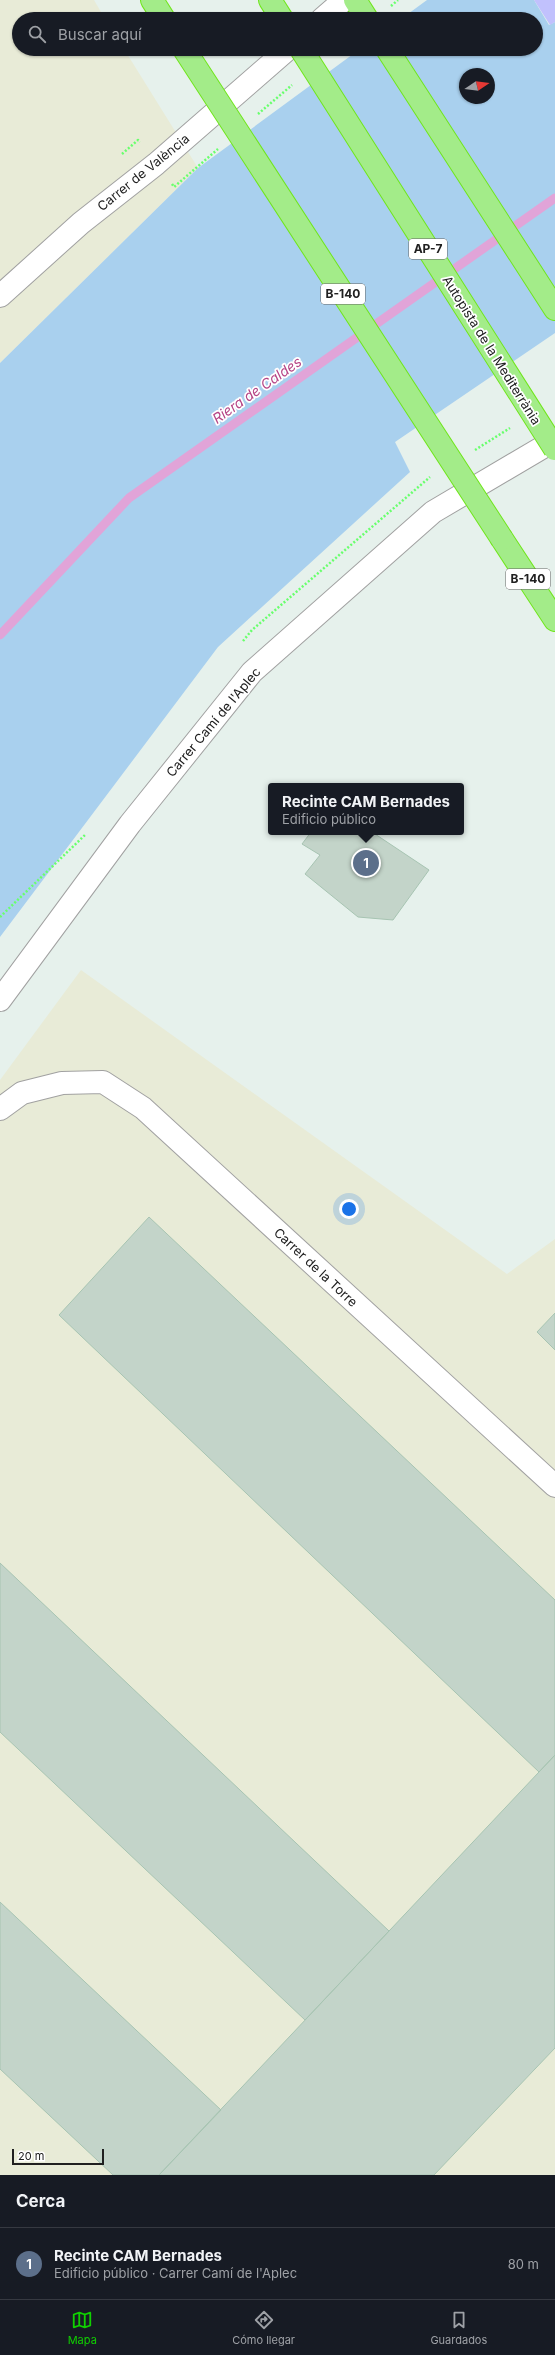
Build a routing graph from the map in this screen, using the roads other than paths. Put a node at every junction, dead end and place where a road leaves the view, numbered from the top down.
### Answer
1 (152, 0) edge
2 (270, 0) edge
3 (344, 0) edge
4 (355, 0) edge
5 (160, 12) edge
6 (278, 12) edge
7 (330, 12) edge
8 (363, 12) edge
9 (189, 56) edge
10 (280, 56) edge
11 (305, 56) edge
12 (392, 56) edge
13 (0, 296) edge
14 (555, 309) edge
15 (555, 440) edge
16 (555, 449) edge
17 (555, 620) edge
18 (0, 1000) edge
19 (0, 1109) edge
20 (555, 1486) edge

1 - 5 highway
2 - 6 highway
3 - 7 street
4 - 8 highway
9 - 17 highway, B-140, bridge
10 - 13 street, Carrer de València
11 - 16 highway, Autopista de la Mediterrània / AP-7, bridge
12 - 14 highway
15 - 18 street, Carrer Camí de l'Aplec
19 - 20 street, Carrer de la Torre

